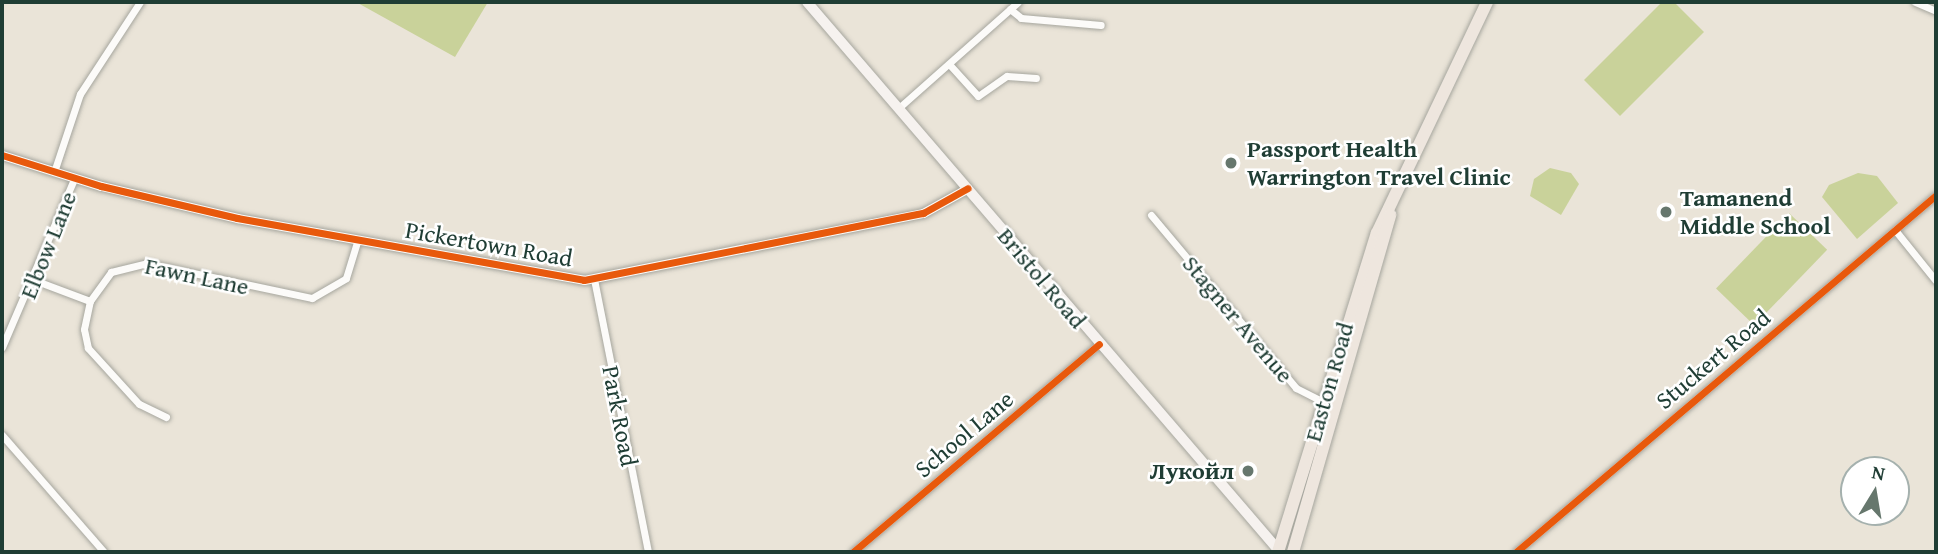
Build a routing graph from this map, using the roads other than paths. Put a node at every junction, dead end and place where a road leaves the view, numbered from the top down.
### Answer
1 (140, 2) edge
2 (807, 2) edge
3 (1018, 2) edge
4 (1487, 2) edge
5 (1915, 2) edge
6 (1010, 9) junction
7 (1936, 11) edge
8 (1101, 25) dead end
9 (949, 64) junction
10 (1036, 78) dead end
11 (902, 105) junction
12 (2, 155) edge
13 (54, 172) junction
14 (74, 179) junction
15 (968, 187) junction
16 (1936, 195) edge
17 (1151, 215) dead end
18 (1390, 215) junction
19 (1895, 230) junction
20 (357, 241) junction
21 (594, 279) junction
22 (34, 280) junction
23 (1936, 281) edge
24 (90, 301) junction
25 (1099, 344) junction
26 (2, 347) edge
27 (1323, 402) junction
28 (1337, 406) junction
29 (166, 417) dead end
30 (2, 435) edge
31 (104, 552) edge
32 (648, 552) edge
33 (853, 552) edge
34 (1279, 552) edge
35 (1293, 552) edge
36 (1516, 552) edge

1 - 13 street
2 - 11 main road, Bristol Road
3 - 6 street
4 - 18 highway, Easton Road
5 - 7 street
6 - 8 street
6 - 9 street
9 - 10 street
9 - 11 street
11 - 15 main road, Bristol Road
12 - 13 street, Pickertown Road
13 - 14 street, Pickertown Road
14 - 20 street, Pickertown Road
14 - 22 street, Elbow Lane
15 - 21 street, Pickertown Road
15 - 25 main road, Bristol Road
16 - 19 street, Stuckert Road
17 - 27 street, Stagner Avenue
18 - 27 highway, Easton Road
18 - 28 highway, Easton Road
19 - 23 street
19 - 36 street, Stuckert Road
20 - 21 street, Pickertown Road
20 - 24 street, Fawn Lane
21 - 32 street, Park Road
22 - 24 street
22 - 26 street, Elbow Lane
24 - 29 street, Fawn Lane
25 - 33 street, School Lane
25 - 34 main road, Bristol Road
27 - 28 street, Stagner Avenue
27 - 34 highway, Easton Road
28 - 35 highway, Easton Road
30 - 31 street

